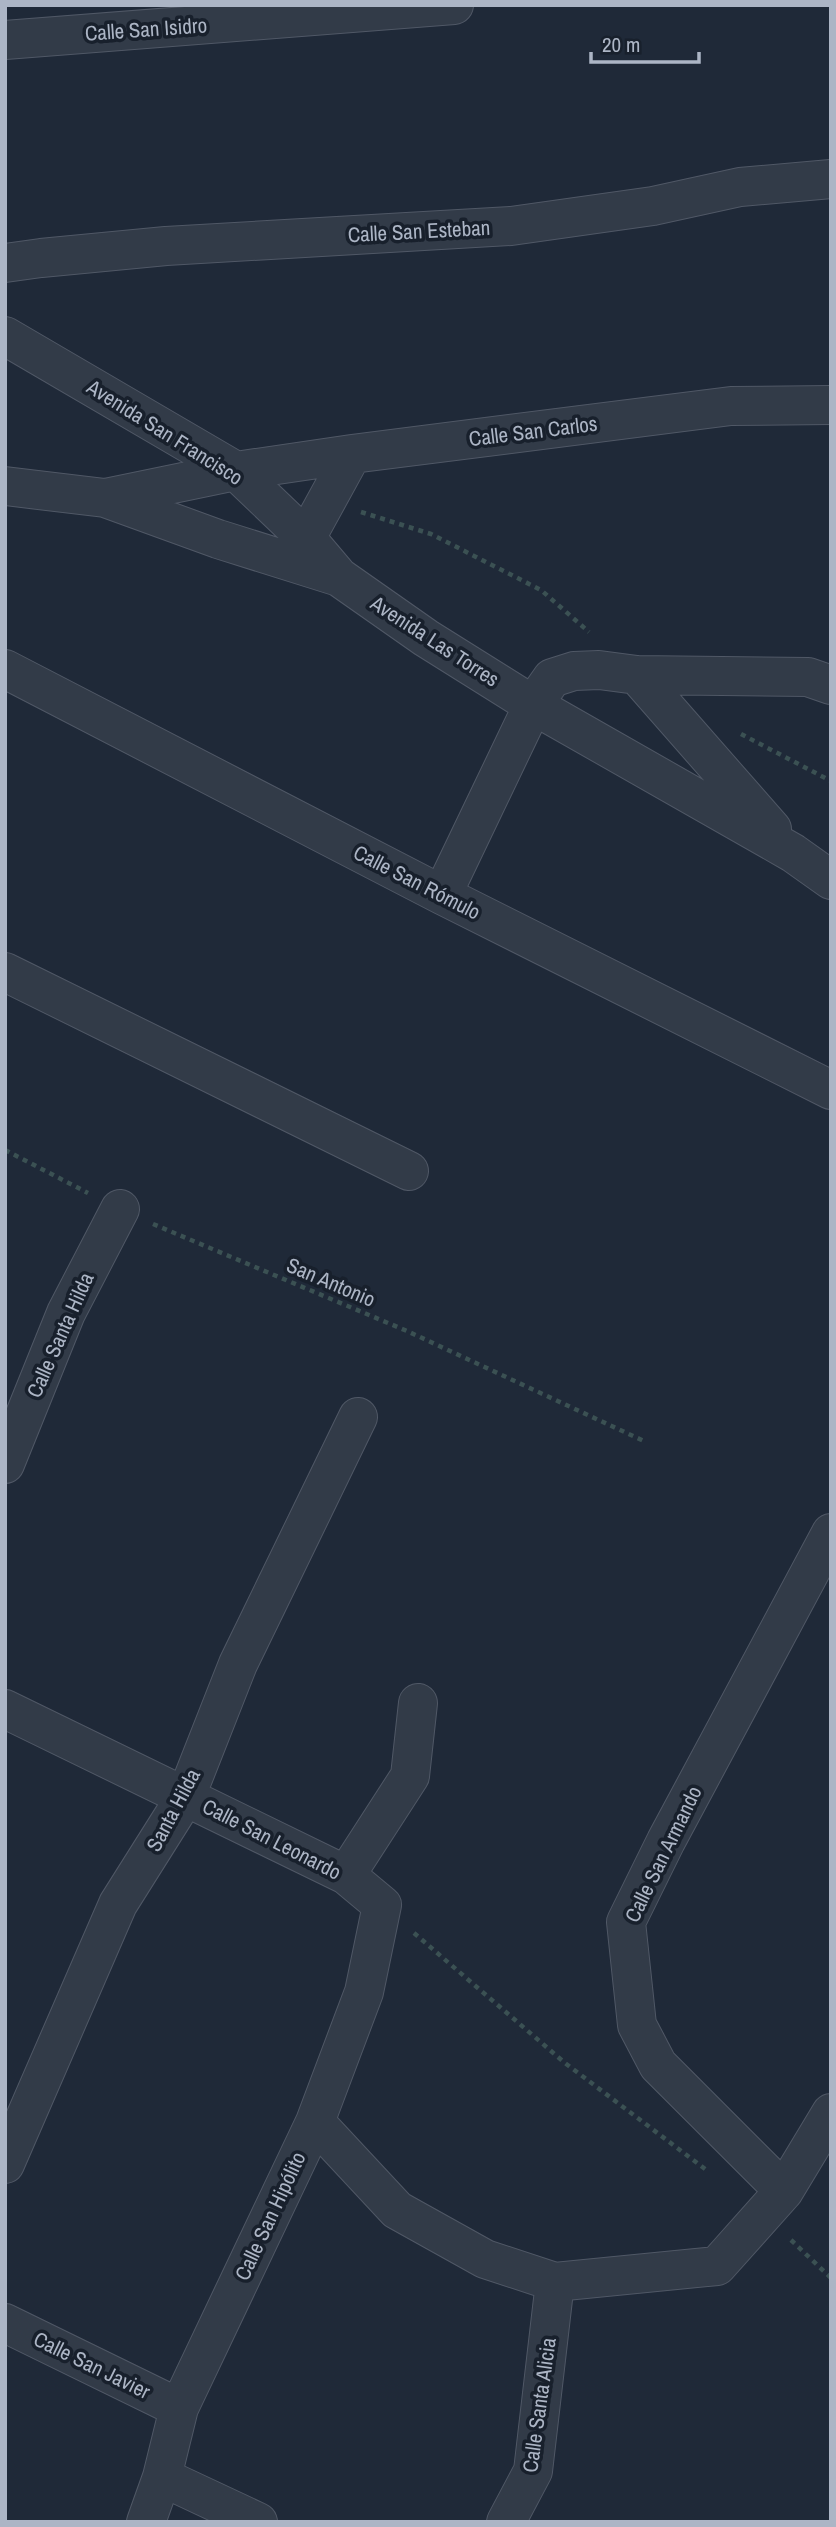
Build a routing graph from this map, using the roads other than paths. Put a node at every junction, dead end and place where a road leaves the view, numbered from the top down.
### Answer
1 (454, 5) edge
2 (5, 40) edge
3 (831, 179) edge
4 (5, 263) edge
5 (5, 336) edge
6 (831, 405) edge
7 (352, 454) junction
8 (236, 471) junction
9 (177, 483) junction
10 (5, 486) edge
11 (105, 498) junction
12 (306, 538) junction
13 (218, 539) junction
14 (339, 577) junction
15 (5, 669) edge
16 (637, 675) junction
17 (823, 675) edge
18 (533, 705) junction
19 (793, 853) junction
20 (831, 880) edge
21 (442, 895) junction
22 (5, 972) edge
23 (831, 1090) edge
24 (409, 1171) dead end
25 (120, 1209) road end
26 (358, 1417) dead end
27 (5, 1464) edge
28 (831, 1533) edge
29 (418, 1703) dead end
30 (5, 1709) edge
31 (186, 1796) junction
32 (346, 1875) junction
33 (382, 1905) joint
34 (831, 2113) edge
35 (315, 2122) junction
36 (5, 2164) edge
37 (774, 2202) junction
38 (555, 2282) junction
39 (5, 2323) edge
40 (179, 2408) junction
41 (162, 2477) junction
42 (146, 2522) edge
43 (258, 2522) edge
44 (506, 2522) edge

1 - 2 street, Calle San Isidro
3 - 4 street, Calle San Esteban
5 - 8 street, Avenida San Francisco
6 - 7 street, Calle San Carlos
7 - 8 street, Calle San Carlos
7 - 12 street
8 - 9 street, Calle San Carlos
8 - 12 street, Avenida San Francisco
9 - 11 street, Calle San Carlos
9 - 13 street
10 - 11 street, Avenida Las Torres
11 - 13 street, Avenida Las Torres
12 - 14 street, Avenida San Francisco
13 - 14 street, Avenida Las Torres
14 - 18 street, Avenida Las Torres
15 - 21 street, Calle San Rómulo
16 - 17 street
16 - 18 street
16 - 19 street
18 - 19 street, Avenida Las Torres
18 - 21 street
19 - 20 street, Avenida Las Torres
21 - 23 street, Calle San Rómulo
22 - 24 street
25 - 27 street, Calle Santa Hilda
26 - 31 street, Santa Hilda
28 - 37 street, Calle San Armando
29 - 32 street
30 - 31 street, Calle San Leonardo
31 - 32 street, Calle San Leonardo
31 - 36 street, Santa Hilda
32 - 33 street, Calle San Leonardo
33 - 35 street, Calle San Hipólito
34 - 37 street
35 - 38 street
35 - 40 street, Calle San Hipólito
37 - 38 street
38 - 44 street, Calle Santa Alicia
39 - 40 street, Calle San Javier
40 - 41 street, Calle San Hipólito
41 - 42 street, Calle San Hipólito
41 - 43 street

